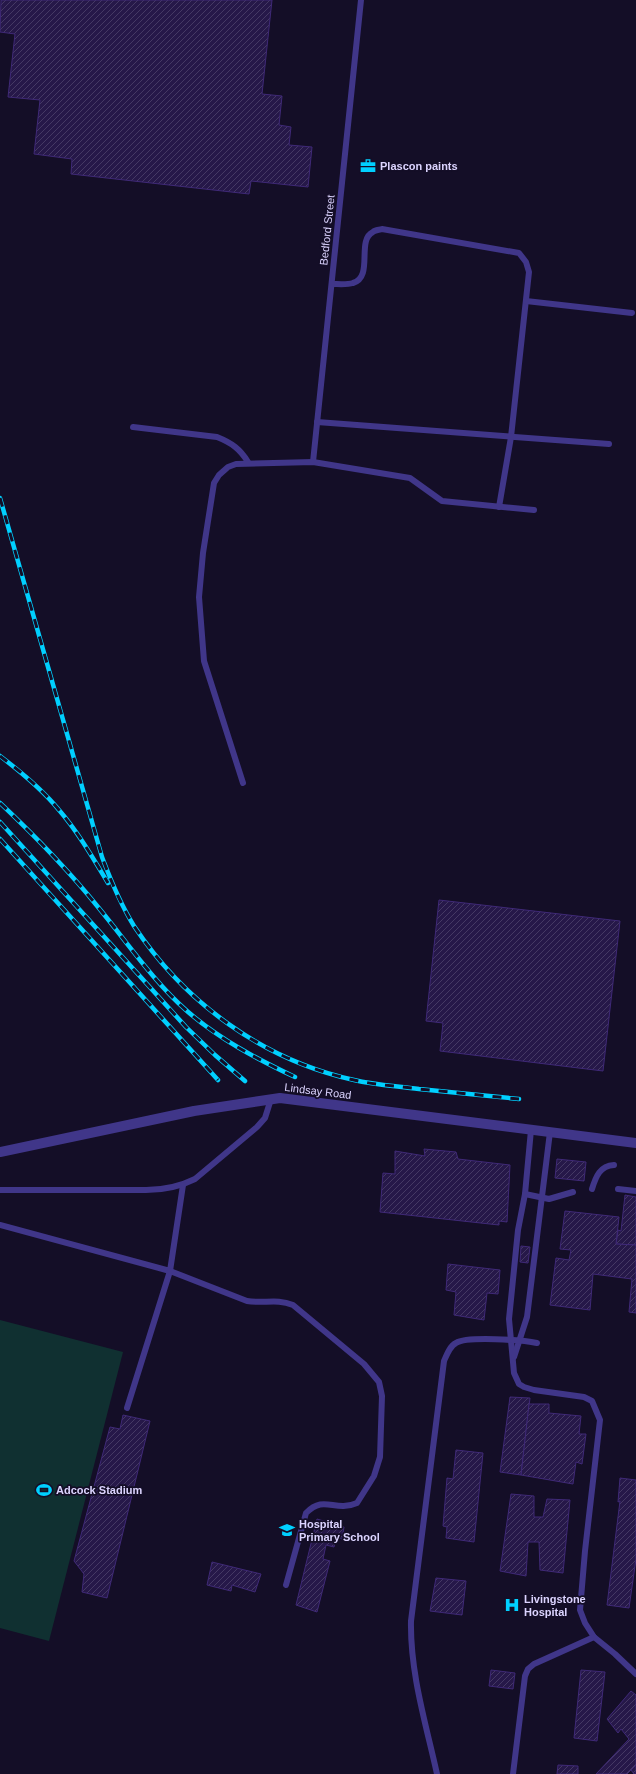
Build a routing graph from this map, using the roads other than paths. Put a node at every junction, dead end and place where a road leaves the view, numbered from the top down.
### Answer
1 (361, 0) edge
2 (332, 284) junction
3 (526, 301) junction
4 (632, 313) dead end
5 (317, 422) junction
6 (133, 428) dead end
7 (512, 437) junction
8 (608, 444) dead end
9 (248, 462) junction
10 (313, 462) junction
11 (499, 507) junction
12 (534, 510) dead end
13 (243, 783) dead end
14 (271, 1099) junction
15 (531, 1130) junction
16 (550, 1132) junction
17 (636, 1143) edge
18 (0, 1152) edge
19 (614, 1165) dead end
20 (183, 1185) junction
21 (592, 1189) dead end
22 (618, 1189) dead end
23 (0, 1190) edge
24 (636, 1191) edge
25 (573, 1192) dead end
26 (525, 1194) junction
27 (541, 1198) junction
28 (0, 1226) edge
29 (170, 1271) junction
30 (511, 1340) junction
31 (520, 1340) junction
32 (537, 1342) dead end
33 (513, 1360) junction
34 (126, 1408) dead end
35 (286, 1585) dead end
36 (594, 1637) junction
37 (636, 1674) edge
38 (437, 1774) edge
39 (513, 1774) edge

1 - 2 lane, Bedford Street
2 - 3 lane
2 - 5 lane, Bedford Street
3 - 4 lane
3 - 7 lane
5 - 7 lane
5 - 10 lane, Bedford Street
6 - 9 lane
7 - 8 lane
7 - 11 lane
9 - 10 lane
9 - 13 lane
10 - 11 lane
11 - 12 lane
14 - 15 street, Lindsay Road
14 - 18 street, Lindsay Road
14 - 20 lane
15 - 16 street, Lindsay Road
15 - 26 lane
16 - 17 street, Lindsay Road
16 - 27 lane
19 - 21 lane
20 - 23 lane
20 - 29 lane
22 - 24 lane
25 - 27 lane
26 - 27 lane
26 - 30 lane
27 - 31 lane
28 - 29 lane
29 - 34 lane
29 - 35 lane
30 - 31 lane
30 - 33 lane
30 - 38 lane
31 - 32 lane
31 - 33 lane
33 - 36 lane
36 - 37 lane
36 - 39 lane

